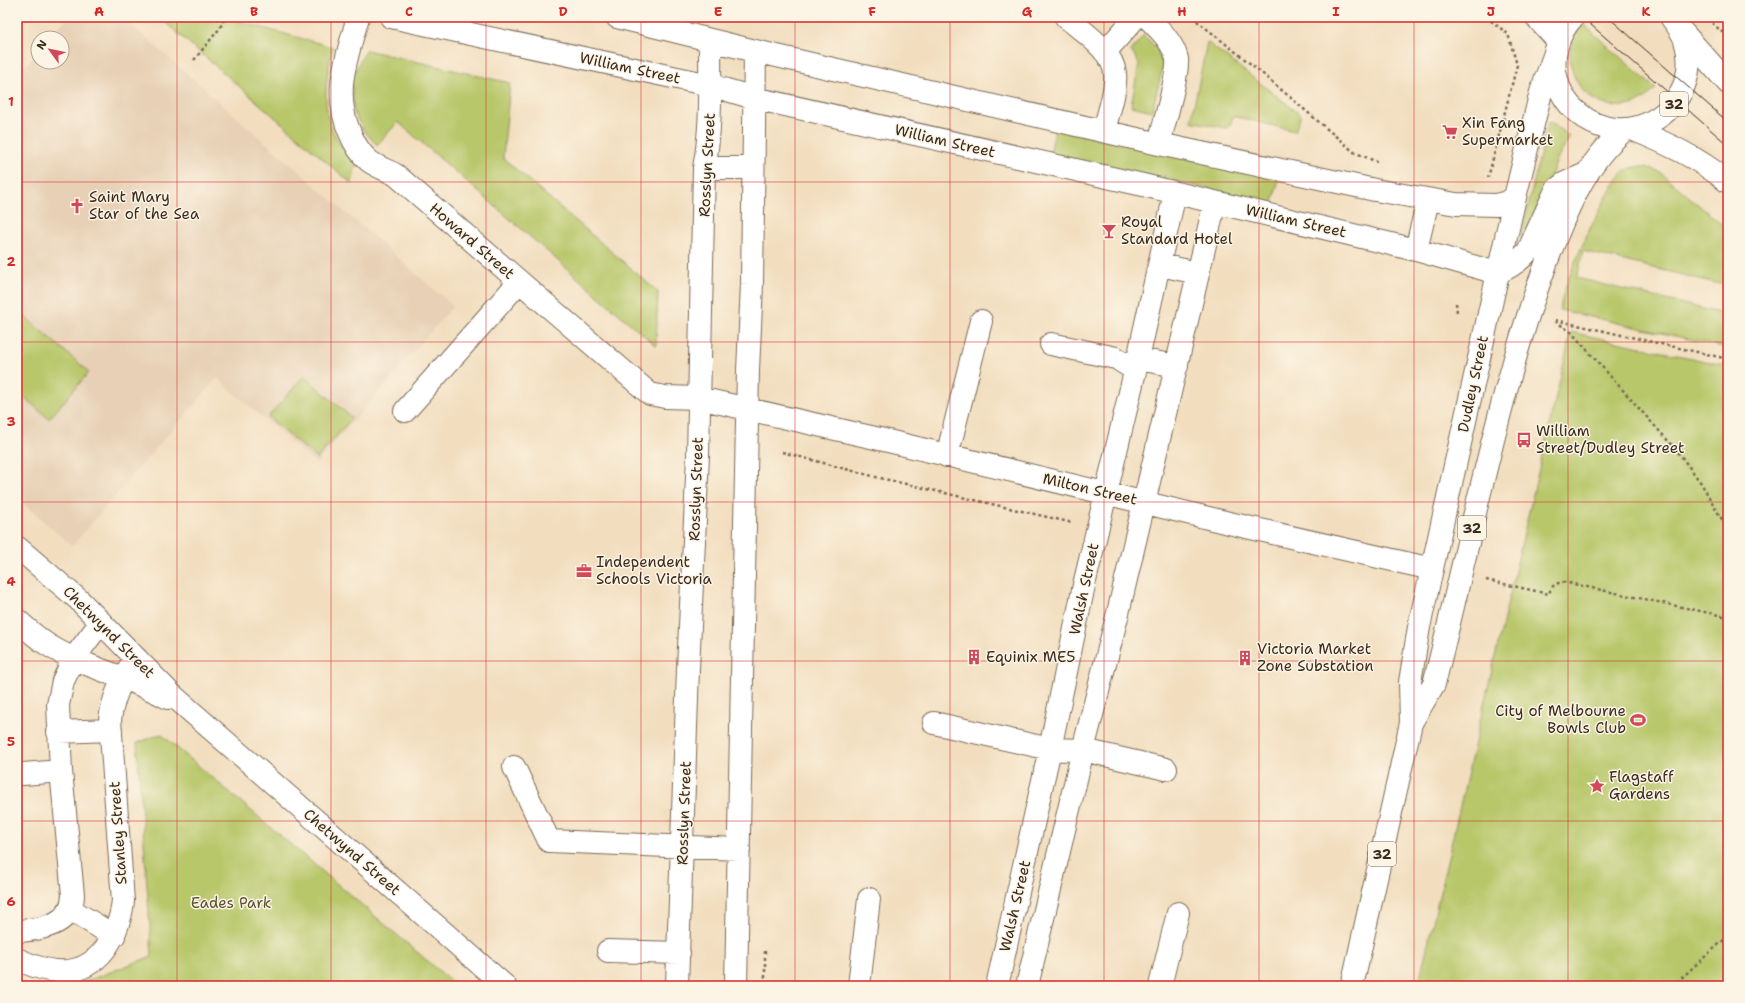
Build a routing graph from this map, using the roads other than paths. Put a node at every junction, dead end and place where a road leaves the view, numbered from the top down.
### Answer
1 (358, 17) edge
2 (391, 17) edge
3 (617, 17) edge
4 (1066, 17) edge
5 (1136, 17) edge
6 (1147, 17) edge
7 (1536, 17) edge
8 (1573, 17) edge
9 (1675, 22) edge
10 (710, 40) junction
11 (1557, 46) junction
12 (755, 51) junction
13 (1105, 52) junction
14 (1728, 83) edge
15 (710, 85) junction
16 (754, 98) junction
17 (1628, 129) junction
18 (1104, 130) junction
19 (1159, 144) junction
20 (704, 168) junction
21 (753, 168) junction
22 (1588, 173) junction
23 (1728, 182) edge
24 (1175, 193) junction
25 (1515, 197) junction
26 (1428, 200) junction
27 (1214, 202) junction
28 (1416, 250) junction
29 (1160, 265) junction
30 (1497, 272) junction
31 (1198, 273) junction
32 (519, 282) junction
33 (981, 321) dead end
34 (1051, 344) dead end
35 (1138, 359) junction
36 (1177, 366) junction
37 (699, 398) junction
38 (748, 409) junction
39 (405, 411) dead end
40 (947, 456) junction
41 (1106, 493) junction
42 (1144, 502) junction
43 (17, 547) edge
44 (1432, 569) junction
45 (17, 620) edge
46 (101, 622) junction
47 (74, 658) junction
48 (136, 658) junction
49 (123, 678) junction
50 (199, 719) junction
51 (934, 723) dead end
52 (1411, 723) junction
53 (111, 730) junction
54 (58, 732) junction
55 (1050, 749) junction
56 (1083, 750) junction
57 (514, 767) dead end
58 (1166, 768) dead end
59 (61, 771) junction
60 (17, 773) edge
61 (683, 847) junction
62 (739, 849) junction
63 (869, 899) dead end
64 (70, 909) junction
65 (1178, 913) dead end
66 (17, 932) edge
67 (114, 936) junction
68 (608, 951) dead end
69 (679, 954) junction
70 (17, 959) edge
71 (505, 986) edge
72 (677, 986) edge
73 (736, 986) edge
74 (859, 986) edge
75 (997, 986) edge
76 (1027, 986) edge
77 (1160, 986) edge
78 (1352, 986) edge

1 - 32 street, Howard Street
2 - 15 street, William Street
3 - 10 street
4 - 13 street
5 - 13 street
6 - 19 street
7 - 11 street
8 - 11 street, 32
9 - 14 street
9 - 17 street, 32
10 - 12 street
10 - 15 street, Rosslyn Street
11 - 17 street, 32
11 - 25 street, Dudley Street / 32
12 - 16 street
12 - 18 street
13 - 18 street
15 - 16 street, William Street
15 - 20 street, Rosslyn Street
16 - 21 street
16 - 24 street, William Street
17 - 22 street, Dudley Street / 32
17 - 23 street
18 - 19 street
19 - 26 street
20 - 21 street
20 - 37 street, Rosslyn Street
21 - 38 street
22 - 30 street
22 - 52 street, Dudley Street / 32
24 - 27 street, William Street
24 - 29 street, Walsh Street
25 - 26 street
25 - 30 street, Dudley Street / 32
26 - 28 street
27 - 28 street, William Street
27 - 31 street, Walsh Street
28 - 30 street, William Street
29 - 31 street
29 - 35 street, Walsh Street
30 - 44 street, Dudley Street / 32
31 - 36 street, Walsh Street
32 - 37 street, Howard Street
32 - 39 street
33 - 40 street
34 - 35 street
35 - 36 street
35 - 41 street, Walsh Street
36 - 42 street, Walsh Street
37 - 38 street, Howard Street
37 - 61 street, Rosslyn Street
38 - 40 street, Milton Street
38 - 62 street
40 - 41 street, Milton Street
41 - 42 street, Milton Street
41 - 55 street, Walsh Street
42 - 44 street, Milton Street
42 - 56 street, Walsh Street
43 - 46 street, Chetwynd Street
44 - 52 street, Dudley Street / 32
45 - 47 street, Chetwynd Street
46 - 47 street
46 - 48 street, Chetwynd Street
47 - 49 street, Chetwynd Street
47 - 54 street
48 - 49 street, Stanley Street
48 - 50 street, Chetwynd Street
49 - 50 street, Chetwynd Street
49 - 53 street, Stanley Street
50 - 71 street, Chetwynd Street
51 - 55 street
52 - 78 street, Dudley Street / 32
53 - 54 street
53 - 67 street, Stanley Street
54 - 59 street
55 - 56 street
55 - 75 street, Walsh Street
56 - 58 street
56 - 76 street, Walsh Street
57 - 61 street
59 - 60 street
59 - 64 street
61 - 62 street
61 - 69 street, Rosslyn Street
62 - 73 street
63 - 74 street
64 - 66 street
64 - 67 street
65 - 77 street
67 - 70 street, Stanley Street
68 - 69 street
69 - 72 street, Rosslyn Street

